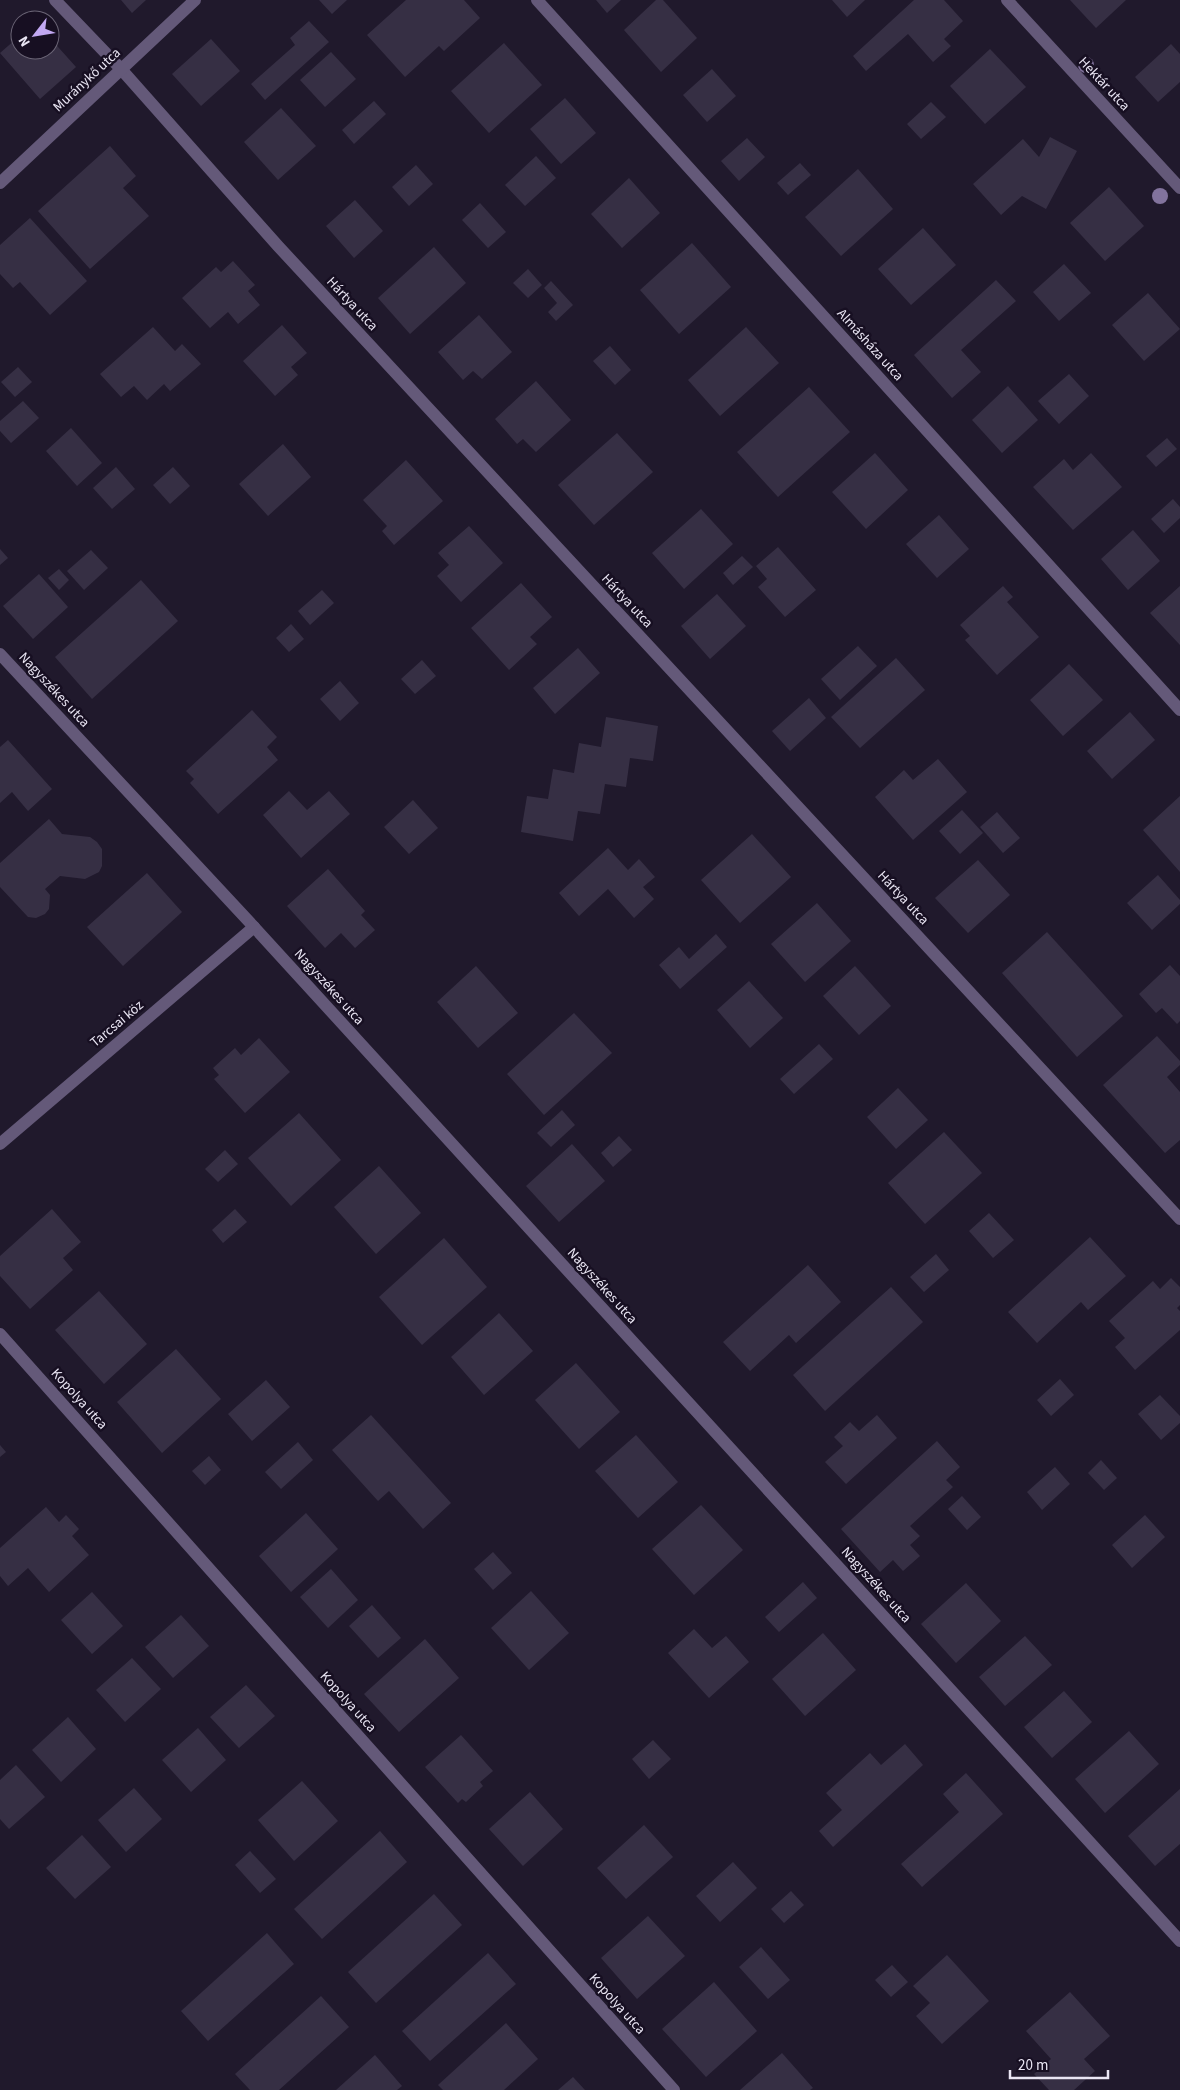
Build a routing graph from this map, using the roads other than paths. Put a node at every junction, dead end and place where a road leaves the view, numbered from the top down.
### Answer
1 (55, 0) edge
2 (195, 0) edge
3 (537, 0) edge
4 (1007, 0) edge
5 (121, 69) junction
6 (0, 183) edge
7 (1180, 188) edge
8 (0, 654) edge
9 (1180, 710) edge
10 (254, 927) junction
11 (0, 1144) edge
12 (1180, 1219) edge
13 (0, 1334) edge
14 (1180, 1941) edge
15 (674, 2090) edge

1 - 5 street, Hártya utca
2 - 5 street, Muránykő utca
3 - 9 street, Almásháza utca
4 - 7 street, Hektár utca
5 - 6 street, Muránykő utca
5 - 12 street, Hártya utca
8 - 10 street, Nagyszékes utca
10 - 11 street, Tarcsai köz
10 - 14 street, Nagyszékes utca
13 - 15 street, Kopolya utca

